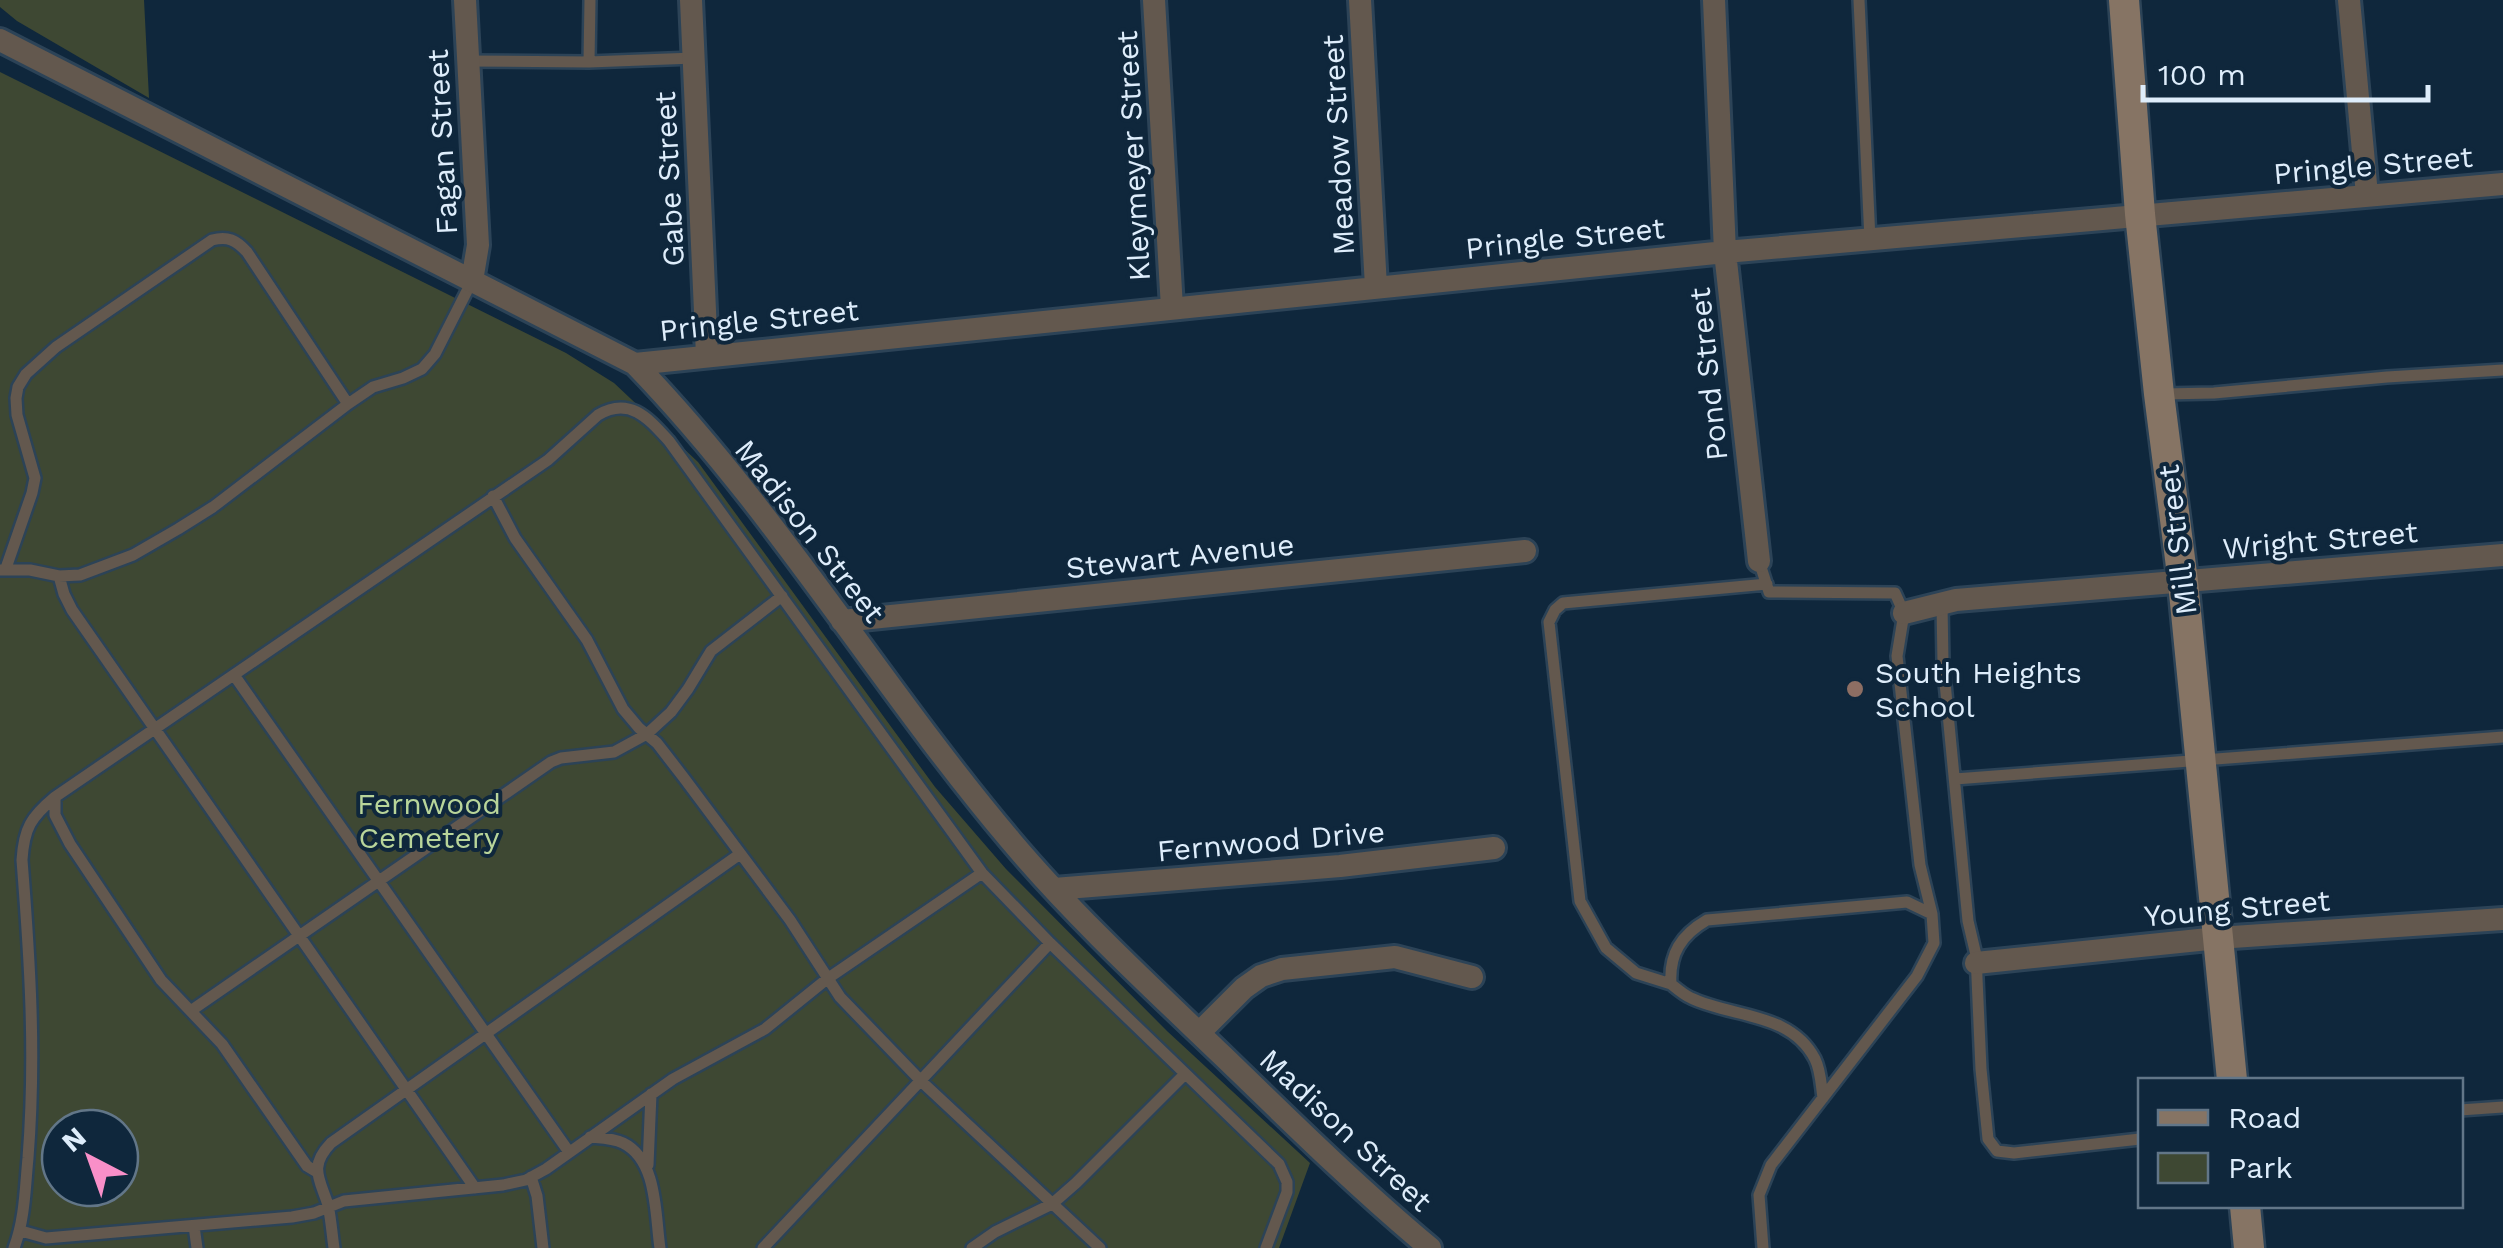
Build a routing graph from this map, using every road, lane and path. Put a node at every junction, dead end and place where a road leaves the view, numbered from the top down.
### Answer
1 (465, 0) edge
2 (590, 0) edge
3 (692, 0) edge
4 (1154, 0) edge
5 (1360, 0) edge
6 (1714, 0) edge
7 (1859, 0) edge
8 (2124, 0) edge
9 (2349, 0) edge
10 (0, 40) edge
11 (694, 58) junction
12 (468, 60) junction
13 (590, 62) junction
14 (2503, 184) edge
15 (2367, 195) junction
16 (2140, 214) junction
17 (1870, 240) junction
18 (1725, 252) junction
19 (472, 281) junction
20 (1376, 288) junction
21 (1172, 308) junction
22 (707, 355) junction
23 (635, 364) junction
24 (2503, 370) edge
25 (2159, 394) junction
26 (348, 404) junction
27 (493, 496) junction
28 (1525, 552) dead end
29 (2503, 555) edge
30 (1759, 561) joint
31 (3, 569) edge
32 (59, 576) junction
33 (2184, 582) junction
34 (1766, 584) junction
35 (782, 596) junction
36 (1942, 604) junction
37 (1904, 613) junction
38 (842, 620) junction
39 (234, 674) junction
40 (156, 729) junction
41 (648, 734) junction
42 (2503, 737) edge
43 (2200, 760) junction
44 (1955, 780) junction
45 (56, 796) junction
46 (1494, 848) dead end
47 (740, 854) junction
48 (982, 873) junction
49 (379, 882) junction
50 (1054, 889) junction
51 (1932, 914) junction
52 (2503, 919) edge
53 (300, 936) junction
54 (2218, 938) junction
55 (1050, 944) junction
56 (1976, 963) junction
57 (1472, 977) dead end
58 (827, 979) junction
59 (1671, 984) junction
60 (192, 1010) junction
61 (1198, 1033) junction
62 (486, 1035) junction
63 (1185, 1074) junction
64 (2232, 1078) edge
65 (922, 1082) junction
66 (408, 1090) junction
67 (651, 1094) junction
68 (1823, 1098) junction
69 (2503, 1107) edge
70 (2463, 1110) edge
71 (590, 1137) junction
72 (2138, 1138) edge
73 (569, 1152) junction
74 (648, 1170) junction
75 (316, 1172) junction
76 (531, 1178) junction
77 (475, 1188) junction
78 (1052, 1204) junction
79 (328, 1207) junction
80 (2244, 1208) edge
81 (194, 1226) junction
82 (21, 1231) junction
83 (14, 1248) edge
84 (196, 1248) edge
85 (334, 1248) edge
86 (544, 1248) edge
87 (660, 1248) edge
88 (763, 1248) edge
89 (972, 1248) edge
90 (1100, 1248) edge
91 (1266, 1248) edge
92 (1430, 1248) edge
93 (1763, 1248) edge
94 (2249, 1248) edge

1 - 12 street, Fagan Street
2 - 13 lane
3 - 11 street, Gabe Street
4 - 21 street, Kleymeyer Street
5 - 20 street, Meadow Street
6 - 18 street, Pond Street
7 - 17 lane
8 - 16 street, Mill Street
9 - 15 street
10 - 19 street, Madison Street
11 - 13 lane
11 - 22 street, Gabe Street
12 - 13 lane
12 - 19 street, Fagan Street
14 - 15 street, Pringle Street
15 - 16 street, Pringle Street
16 - 17 street, Pringle Street
16 - 25 street, Mill Street
17 - 18 street, Pringle Street
18 - 20 street, Pringle Street
18 - 30 street, Pond Street
19 - 23 street, Madison Street
19 - 26 lane
20 - 21 street, Pringle Street
21 - 22 street, Pringle Street
22 - 23 street, Pringle Street
23 - 38 street, Madison Street
24 - 25 lane
25 - 33 street, Mill Street
26 - 31 lane
26 - 32 lane
27 - 35 lane
27 - 39 lane
27 - 41 lane
28 - 38 street, Stewart Avenue
29 - 33 street, Wright Street
30 - 34 lane
31 - 32 lane
32 - 40 lane
33 - 36 street, Wright Street
33 - 43 street, Mill Street
34 - 37 lane
34 - 59 lane
35 - 41 lane
35 - 48 lane
36 - 37 street, Wright Street
36 - 44 lane
37 - 51 lane
38 - 50 street, Madison Street
39 - 40 lane
39 - 49 lane
40 - 45 lane
40 - 53 lane
41 - 47 lane
41 - 49 lane
42 - 43 lane
43 - 44 lane
43 - 54 street, Mill Street
44 - 56 lane
45 - 60 lane
45 - 82 lane
46 - 50 street, Fernwood Drive
47 - 58 lane
47 - 62 lane
48 - 55 lane
48 - 58 lane
49 - 53 lane
49 - 62 lane
50 - 61 street, Madison Street
51 - 59 lane
51 - 68 lane
52 - 54 street, Young Street
53 - 60 lane
53 - 66 lane
54 - 56 street, Young Street
54 - 64 street, Mill Street
55 - 63 lane
55 - 65 lane
56 - 72 lane
57 - 61 street
58 - 65 lane
58 - 67 lane
59 - 68 lane
60 - 75 lane
61 - 92 street, Madison Street
62 - 66 lane
62 - 73 lane
63 - 78 lane
63 - 91 lane
65 - 78 lane
65 - 88 lane
66 - 75 lane
66 - 77 lane
67 - 71 lane
67 - 74 lane
68 - 93 lane
69 - 70 lane
71 - 73 lane
71 - 74 lane
73 - 76 lane
74 - 87 lane
75 - 79 lane
76 - 77 lane
76 - 86 lane
77 - 79 lane
78 - 89 lane
78 - 90 lane
79 - 81 lane
79 - 85 lane
80 - 94 street
81 - 82 lane
81 - 84 lane
82 - 83 lane

